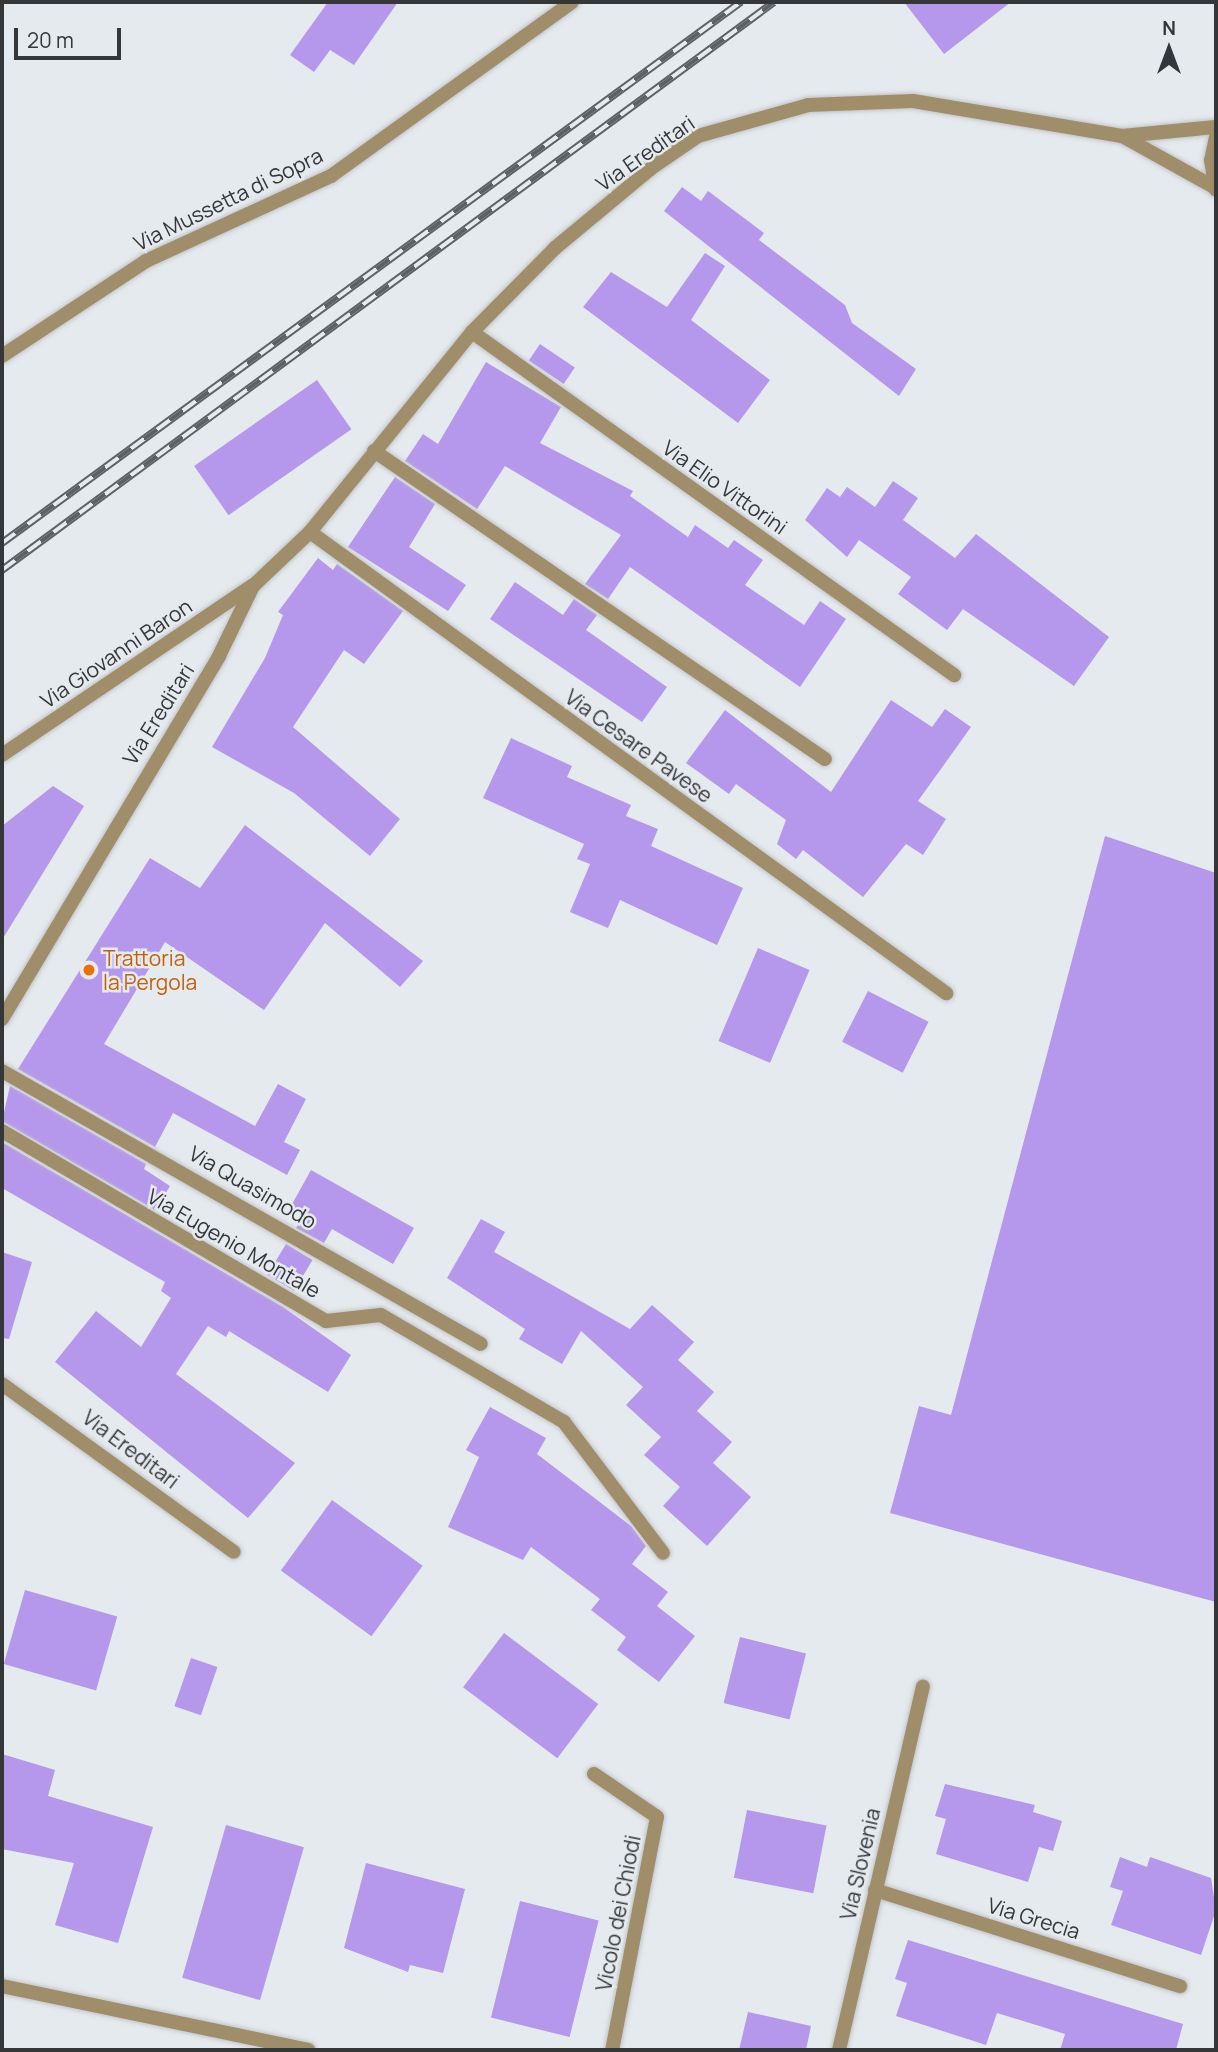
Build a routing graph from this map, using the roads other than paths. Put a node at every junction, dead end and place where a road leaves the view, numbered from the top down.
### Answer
1 (572, 2) edge
2 (1216, 127) edge
3 (1122, 135) junction
4 (1216, 136) edge
5 (1216, 189) edge
6 (472, 332) junction
7 (2, 356) edge
8 (374, 451) junction
9 (310, 532) junction
10 (253, 586) junction
11 (954, 675) dead end
12 (2, 755) edge
13 (825, 759) dead end
14 (946, 993) dead end
15 (2, 1019) edge
16 (2, 1071) edge
17 (2, 1131) edge
18 (481, 1344) dead end
19 (2, 1384) edge
20 (234, 1552) dead end
21 (663, 1553) dead end
22 (923, 1687) dead end
23 (594, 1774) dead end
24 (875, 1890) junction
25 (2, 1986) edge
26 (1180, 1986) dead end
27 (308, 2050) edge
28 (612, 2050) edge
29 (839, 2050) edge

1 - 7 street, Via Mussetta di Sopra
2 - 3 street, Via Ereditari
3 - 5 street, Via Ereditari
3 - 6 street, Via Ereditari
4 - 5 street, Via Ereditari
6 - 8 street, Via Ereditari
6 - 11 street, Via Elio Vittorini
8 - 9 street, Via Ereditari
8 - 13 street
9 - 10 street, Via Ereditari
9 - 14 street, Via Cesare Pavese
10 - 12 street, Via Giovanni Baron
10 - 15 street, Via Ereditari
16 - 18 street, Via Quasimodo
17 - 21 street, Via Eugenio Montale
19 - 20 street, Via Ereditari
22 - 24 street, Via Slovenia
23 - 28 street, Vicolo dei Chiodi
24 - 26 street, Via Grecia
24 - 29 street, Via Slovenia
25 - 27 street

